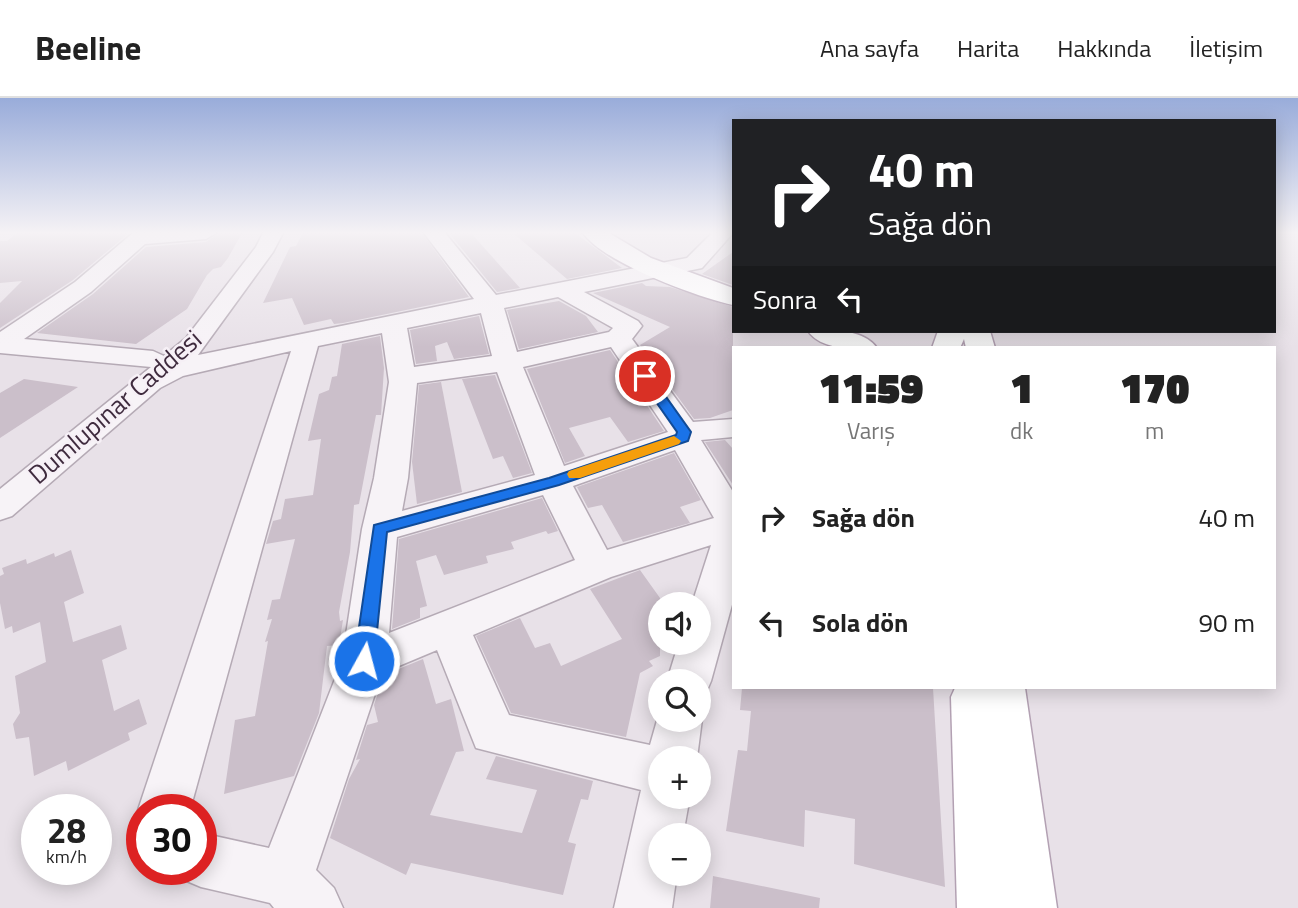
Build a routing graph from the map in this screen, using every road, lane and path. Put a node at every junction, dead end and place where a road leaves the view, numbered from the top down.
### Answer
1 (102, 271) edge
2 (225, 271) edge
3 (249, 271) edge
4 (464, 271) edge
5 (655, 271) edge
6 (661, 271) edge
7 (561, 289) junction
8 (732, 297) edge
9 (491, 304) junction
10 (394, 324) junction
11 (827, 333) edge
12 (618, 338) junction
13 (306, 340) junction
14 (0, 344) edge
15 (195, 344) junction
16 (862, 346) edge
17 (506, 362) junction
18 (152, 370) junction
19 (402, 377) junction
20 (732, 428) edge
21 (683, 435) junction
22 (554, 481) junction
23 (0, 488) edge
24 (0, 508) edge
25 (732, 518) edge
26 (732, 525) edge
27 (380, 529) junction
28 (732, 537) edge
29 (597, 567) junction
30 (449, 628) junction
31 (364, 661) junction
32 (693, 669) edge
33 (975, 689) edge
34 (1000, 689) edge
35 (648, 768) edge
36 (169, 794) edge
37 (662, 809) edge
38 (217, 865) edge
39 (300, 894) edge
40 (643, 908) edge
41 (988, 908) edge
42 (1026, 908) edge

1 - 14 street
2 - 18 street, Dumlupınar Caddesi
3 - 15 street, Dumlupınar Caddesi
4 - 9 street
5 - 7 street
6 - 8 main road
7 - 9 street
7 - 12 street
9 - 10 street
9 - 17 street
10 - 13 street
10 - 19 street
11 - 16 main road
12 - 17 street
12 - 21 street
13 - 15 street
13 - 18 street
13 - 36 street
14 - 18 street
15 - 18 street, Dumlupınar Caddesi
17 - 19 street
17 - 22 street
18 - 23 street, Dumlupınar Caddesi
18 - 24 street, Dumlupınar Caddesi
19 - 27 street
20 - 21 street
21 - 22 street
21 - 25 street
22 - 27 street
22 - 29 street
26 - 29 street
27 - 31 street
28 - 32 street
29 - 30 street
30 - 31 street
30 - 35 street
31 - 39 street
33 - 41 main road
34 - 42 main road
37 - 40 street
38 - 39 street

